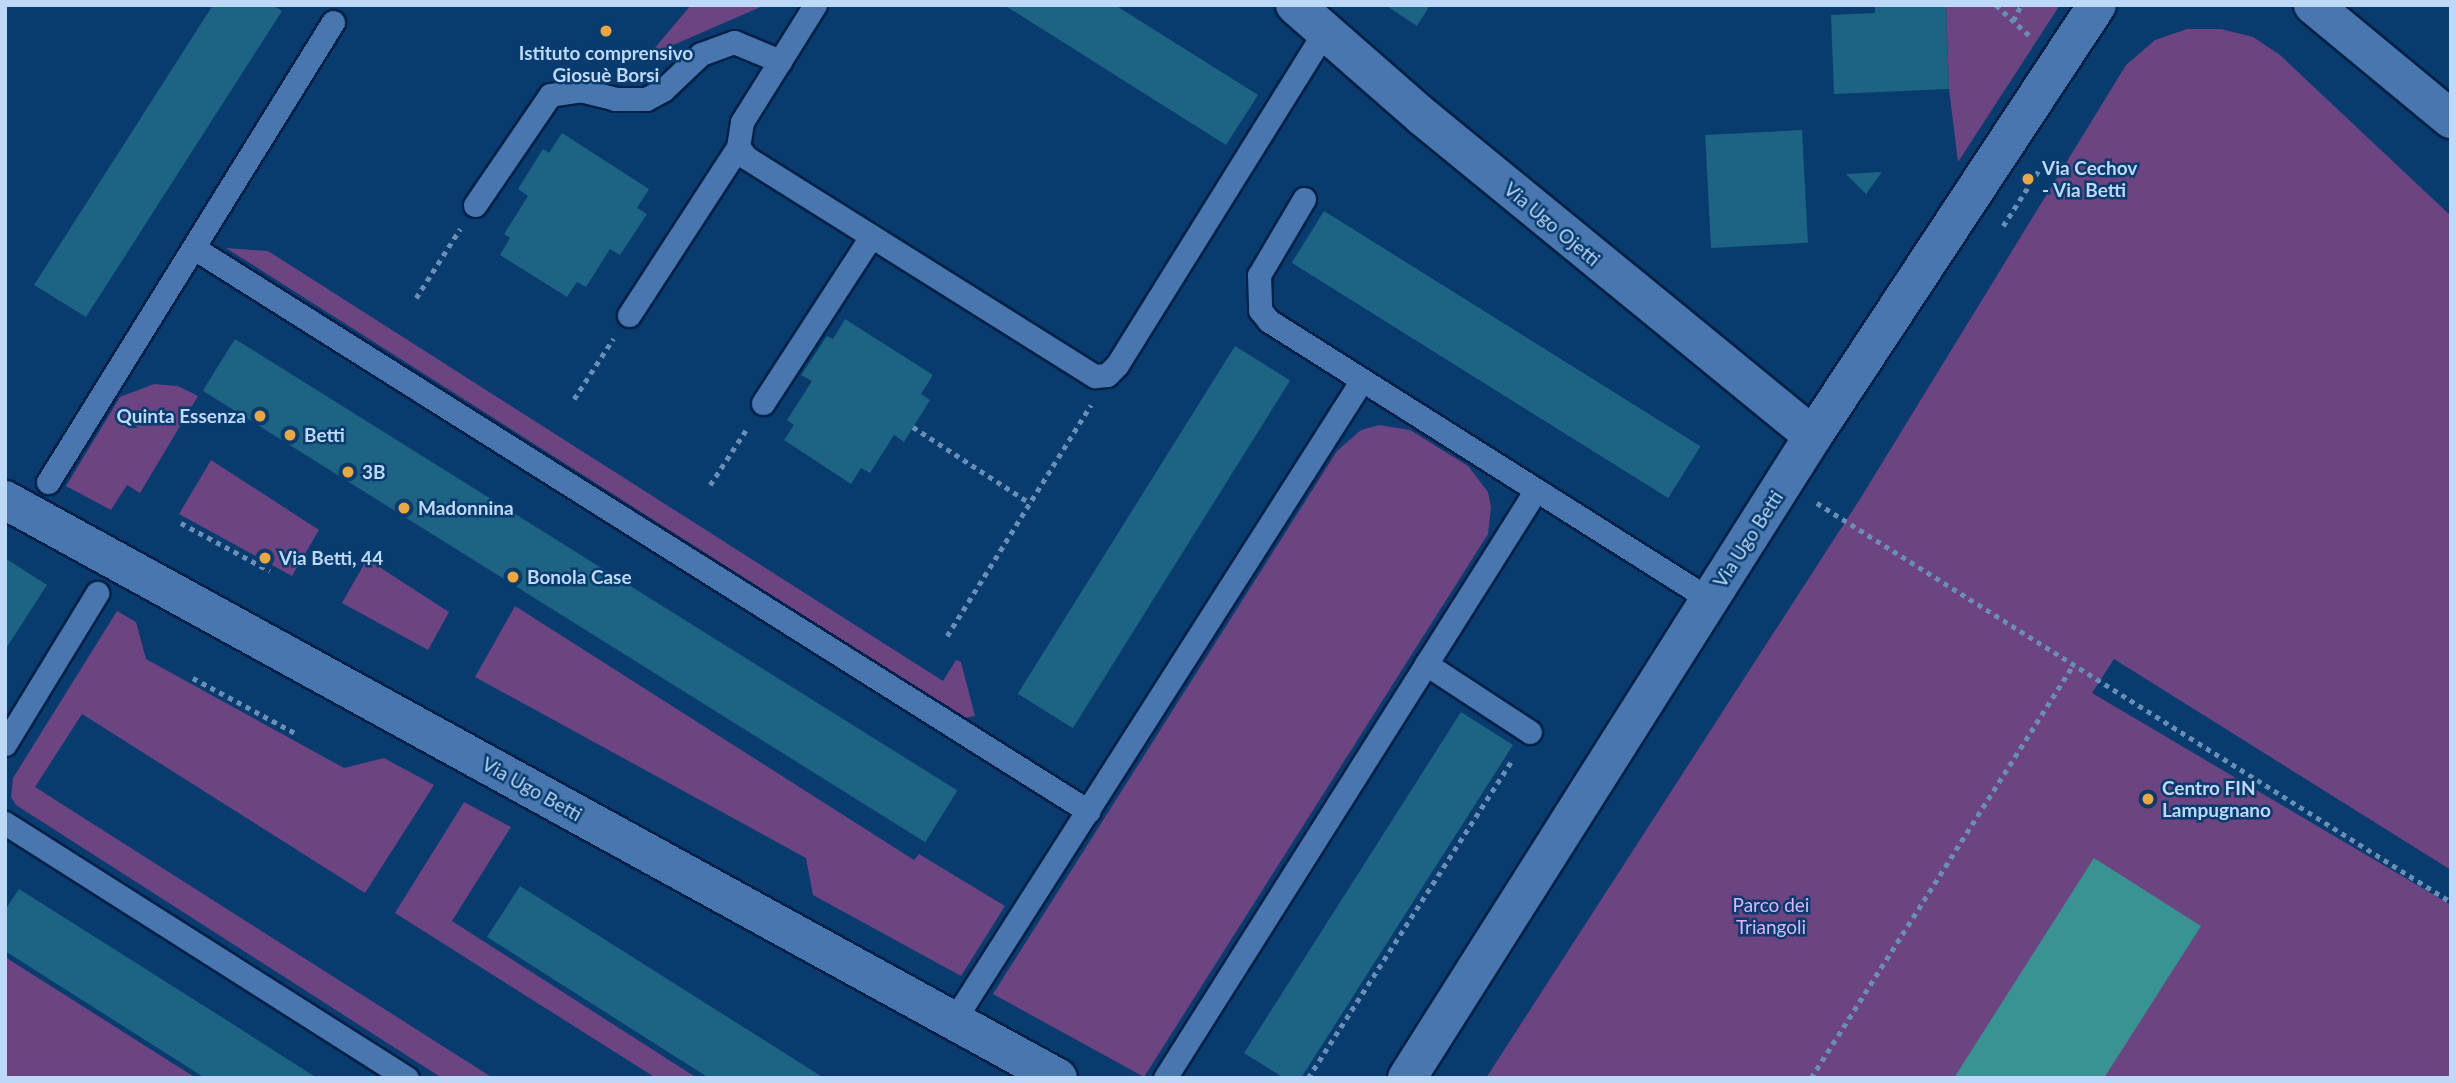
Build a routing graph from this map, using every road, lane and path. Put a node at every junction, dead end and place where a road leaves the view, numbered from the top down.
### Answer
1 (816, 5) edge
2 (1295, 5) edge
3 (1996, 5) edge
4 (2021, 5) edge
5 (2097, 5) edge
6 (2313, 5) edge
7 (2013, 21) junction
8 (333, 22) dead end
9 (1325, 31) junction
10 (2031, 37) dead end
11 (780, 61) junction
12 (2451, 119) edge
13 (738, 147) junction
14 (2044, 162) dead end
15 (1304, 199) dead end
16 (475, 205) joint
17 (2003, 226) dead end
18 (871, 237) junction
19 (194, 248) junction
20 (416, 298) dead end
21 (629, 315) joint
22 (1107, 375) junction
23 (1362, 380) junction
24 (574, 399) dead end
25 (763, 404) joint
26 (913, 427) dead end
27 (1812, 436) junction
28 (48, 482) dead end
29 (1784, 482) junction
30 (710, 485) dead end
31 (1536, 489) junction
32 (5, 500) edge
33 (1030, 503) junction
34 (181, 523) dead end
35 (270, 571) dead end
36 (97, 593) dead end
37 (1709, 599) junction
38 (947, 636) dead end
39 (1426, 664) junction
40 (2072, 666) junction
41 (193, 678) dead end
42 (1530, 732) joint
43 (295, 733) dead end
44 (5, 744) edge
45 (1087, 811) junction
46 (5, 823) edge
47 (2451, 902) edge
48 (954, 1020) junction
49 (407, 1078) edge
50 (1058, 1078) edge
51 (1165, 1078) edge
52 (1308, 1078) edge
53 (1407, 1078) edge
54 (1811, 1078) edge

1 - 11 lane
2 - 9 street, Via Ugo Ojetti
3 - 7 path
4 - 7 path
5 - 27 street, Via Ugo Betti
6 - 12 street
7 - 10 path
8 - 19 lane
9 - 22 lane
9 - 27 street, Via Ugo Ojetti
11 - 13 lane
11 - 16 lane
13 - 18 lane
13 - 21 lane
14 - 17 path
15 - 23 lane
16 - 20 path
18 - 22 lane
18 - 25 lane
19 - 28 lane
19 - 45 lane
21 - 24 path
22 - 33 path
23 - 31 lane
23 - 45 lane
25 - 30 path
26 - 33 path
27 - 29 street, Via Ugo Betti
29 - 37 street, Via Ugo Betti
29 - 40 path
31 - 37 lane
31 - 39 lane
32 - 48 street, Via Ugo Betti
33 - 38 path
34 - 35 path
36 - 44 lane
37 - 53 street, Via Ugo Betti
39 - 42 lane
39 - 51 lane
40 - 47 path
40 - 54 path
41 - 43 path
42 - 52 path
45 - 48 lane
46 - 49 lane
48 - 50 street, Via Ugo Betti

